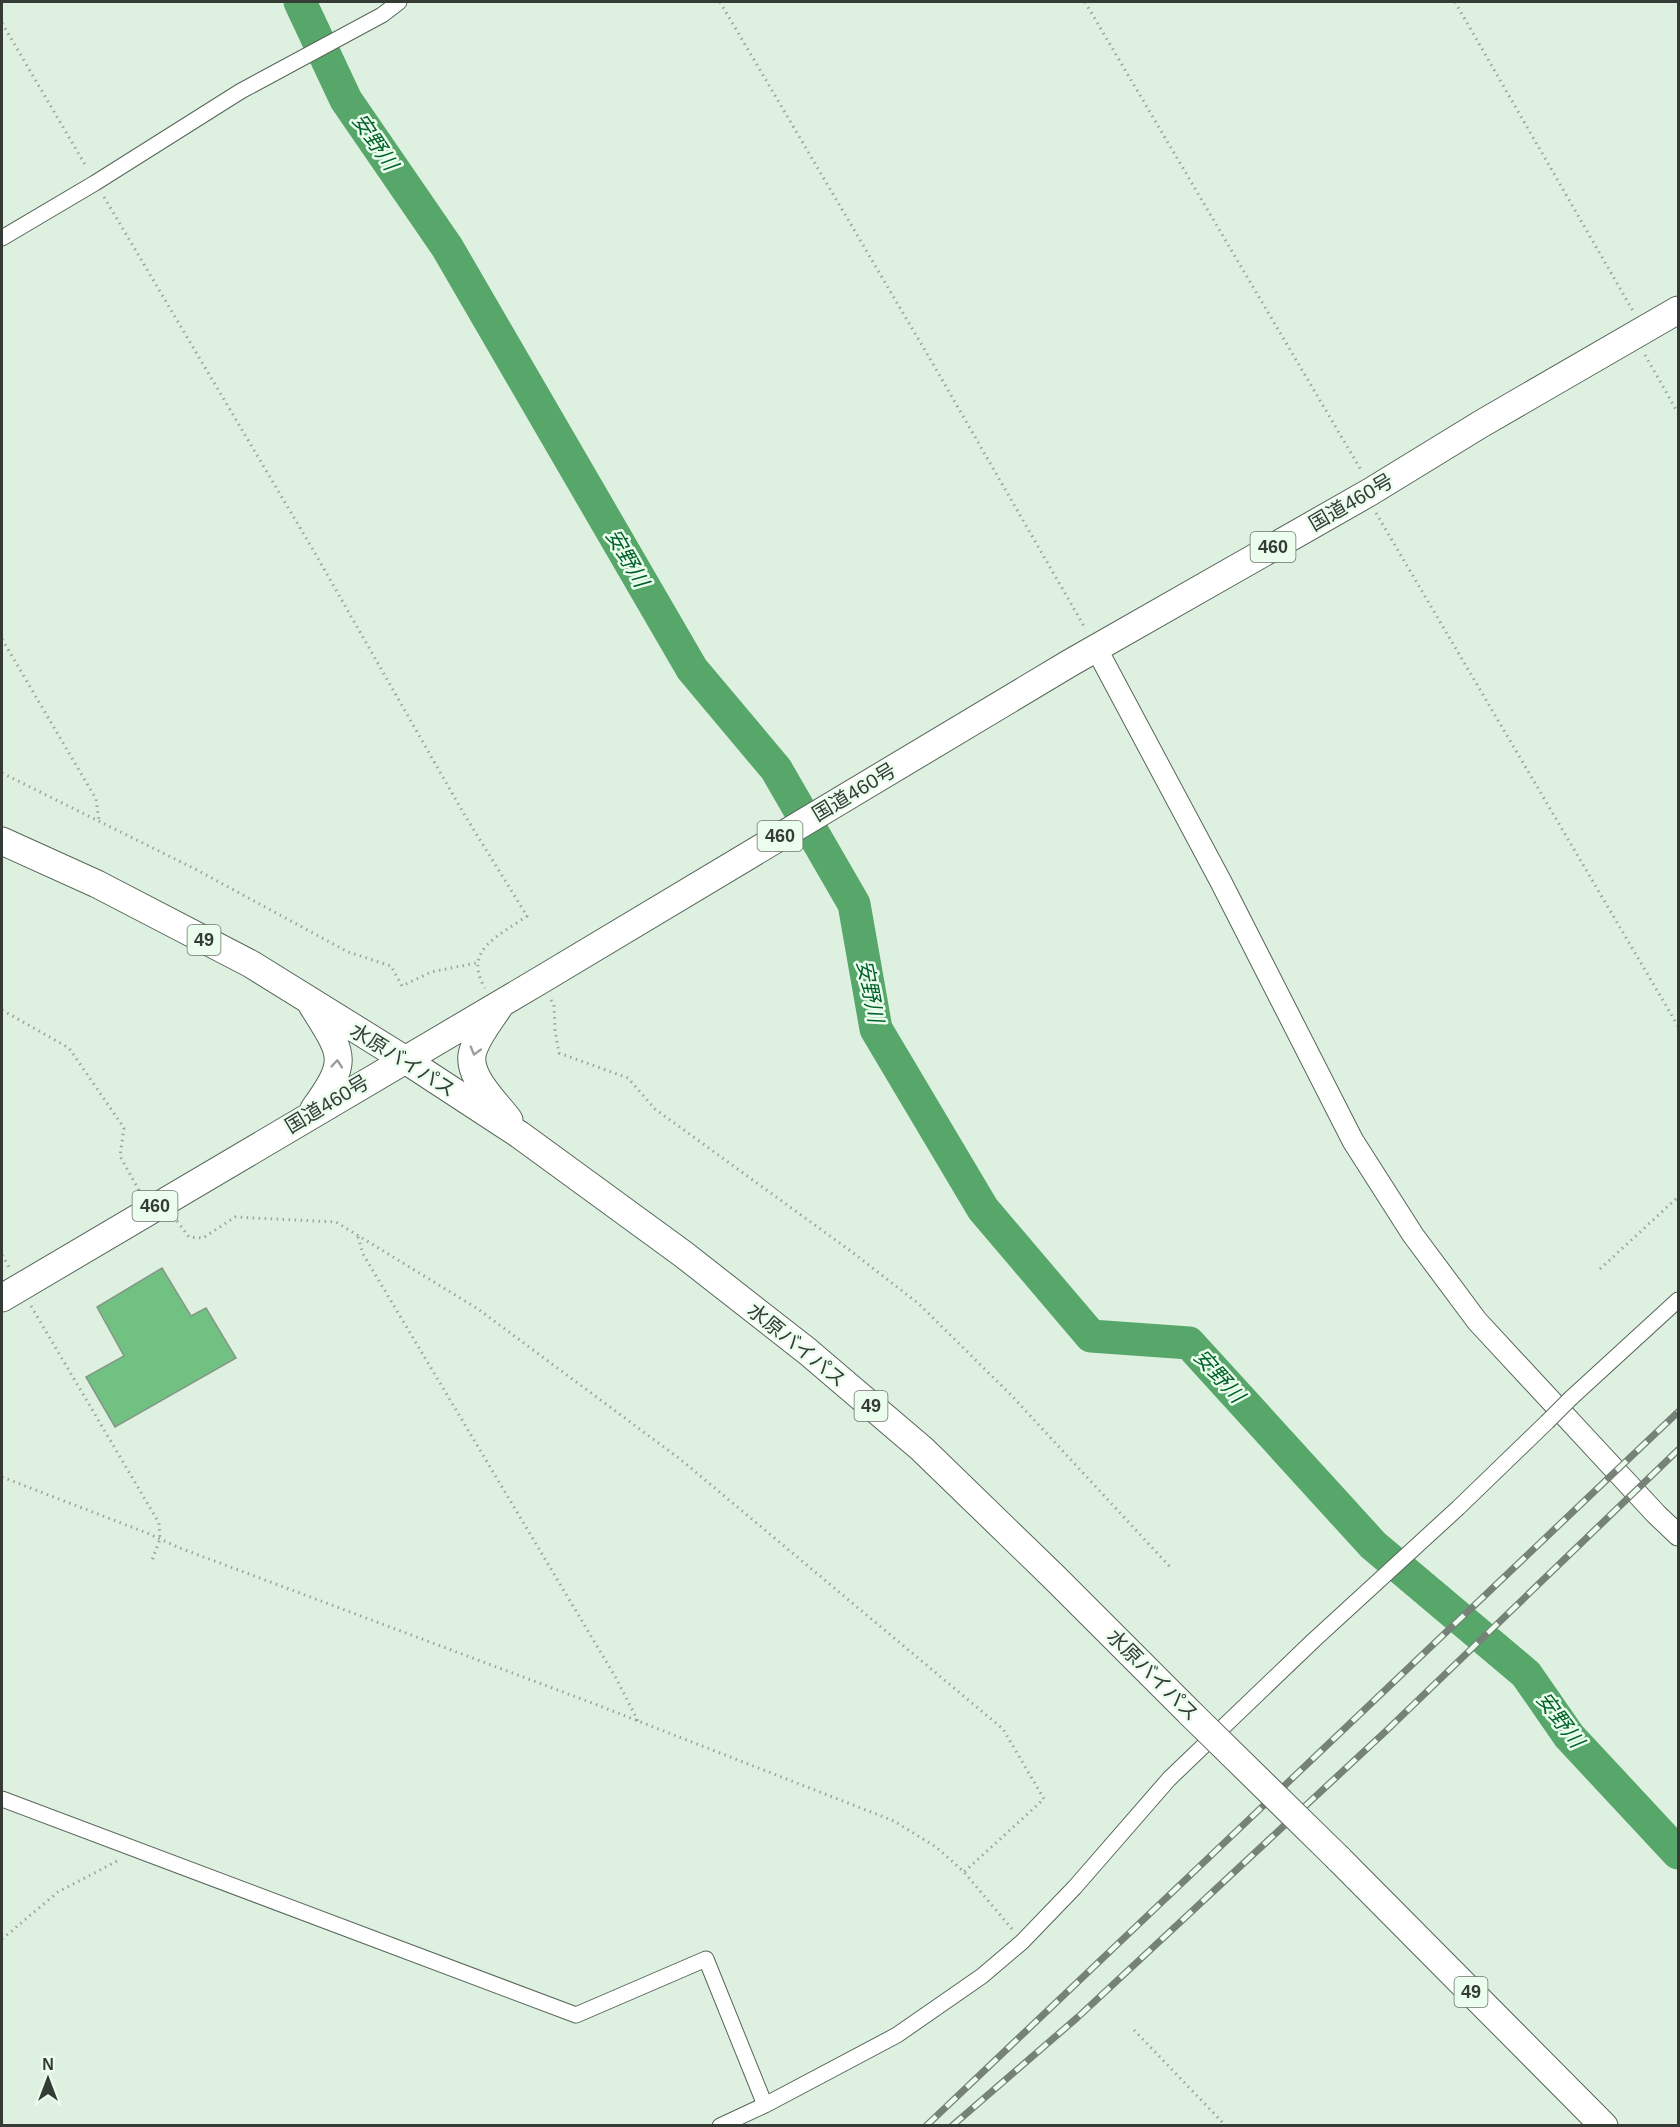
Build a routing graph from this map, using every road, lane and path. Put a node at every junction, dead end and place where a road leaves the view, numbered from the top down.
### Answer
1 (399, 2) edge
2 (720, 2) edge
3 (1085, 2) edge
4 (1455, 2) edge
5 (2, 23) edge
6 (95, 183) junction
7 (2, 238) edge
8 (1678, 310) edge
9 (1639, 334) junction
10 (1678, 413) edge
11 (1370, 492) junction
12 (2, 639) edge
13 (1096, 648) junction
14 (2, 773) edge
15 (99, 820) junction
16 (2, 841) edge
17 (477, 963) junction
18 (538, 981) junction
19 (309, 1001) junction
20 (499, 1003) junction
21 (2, 1010) edge
22 (1678, 1026) edge
23 (404, 1059) junction
24 (310, 1114) junction
25 (520, 1135) junction
26 (1678, 1197) edge
27 (156, 1205) junction
28 (357, 1235) junction
29 (2, 1255) edge
30 (1600, 1269) dead end
31 (11, 1292) edge
32 (1678, 1300) edge
33 (2, 1477) edge
34 (1678, 1535) edge
35 (160, 1539) junction
36 (151, 1563) dead end
37 (1171, 1568) dead end
38 (638, 1721) junction
39 (2, 1799) edge
40 (137, 1851) junction
41 (964, 1872) junction
42 (2, 1939) edge
43 (1022, 1942) junction
44 (1134, 2030) dead end
45 (765, 2104) junction
46 (720, 2126) edge
47 (1226, 2126) edge
48 (1604, 2126) edge

1 - 6 street
2 - 13 path
3 - 11 path
4 - 9 path
5 - 6 path
6 - 7 street
6 - 17 path
8 - 9 highway, 国道460号 / 460
9 - 10 path
9 - 11 highway, 国道460号 / 460
11 - 13 highway, 国道460号 / 460
11 - 22 path
12 - 15 path
13 - 18 highway, 国道460号 / 460
13 - 34 street
14 - 15 path
15 - 17 path
16 - 19 highway, 水原バイパス / 49
17 - 20 path
18 - 20 highway, 国道460号 / 460
18 - 37 path
19 - 23 highway, 水原バイパス / 49
24 -> 19 highway
20 - 23 highway, 国道460号 / 460
20 -> 25 highway
21 - 27 path
23 - 24 highway, 国道460号 / 460
23 - 25 highway, 水原バイパス / 49
24 - 27 highway, 国道460号 / 460
25 - 48 highway, 水原バイパス / 49, bridge
26 - 30 path
27 - 28 path
27 - 31 highway, 国道460号 / 460
28 - 38 path
28 - 41 path
29 - 31 path
31 - 35 path
32 - 43 street, bridge
33 - 35 path
35 - 36 path
35 - 38 path
38 - 41 path
39 - 40 street
40 - 42 path
40 - 45 street
41 - 43 path
43 - 45 street
44 - 47 path
45 - 46 street

